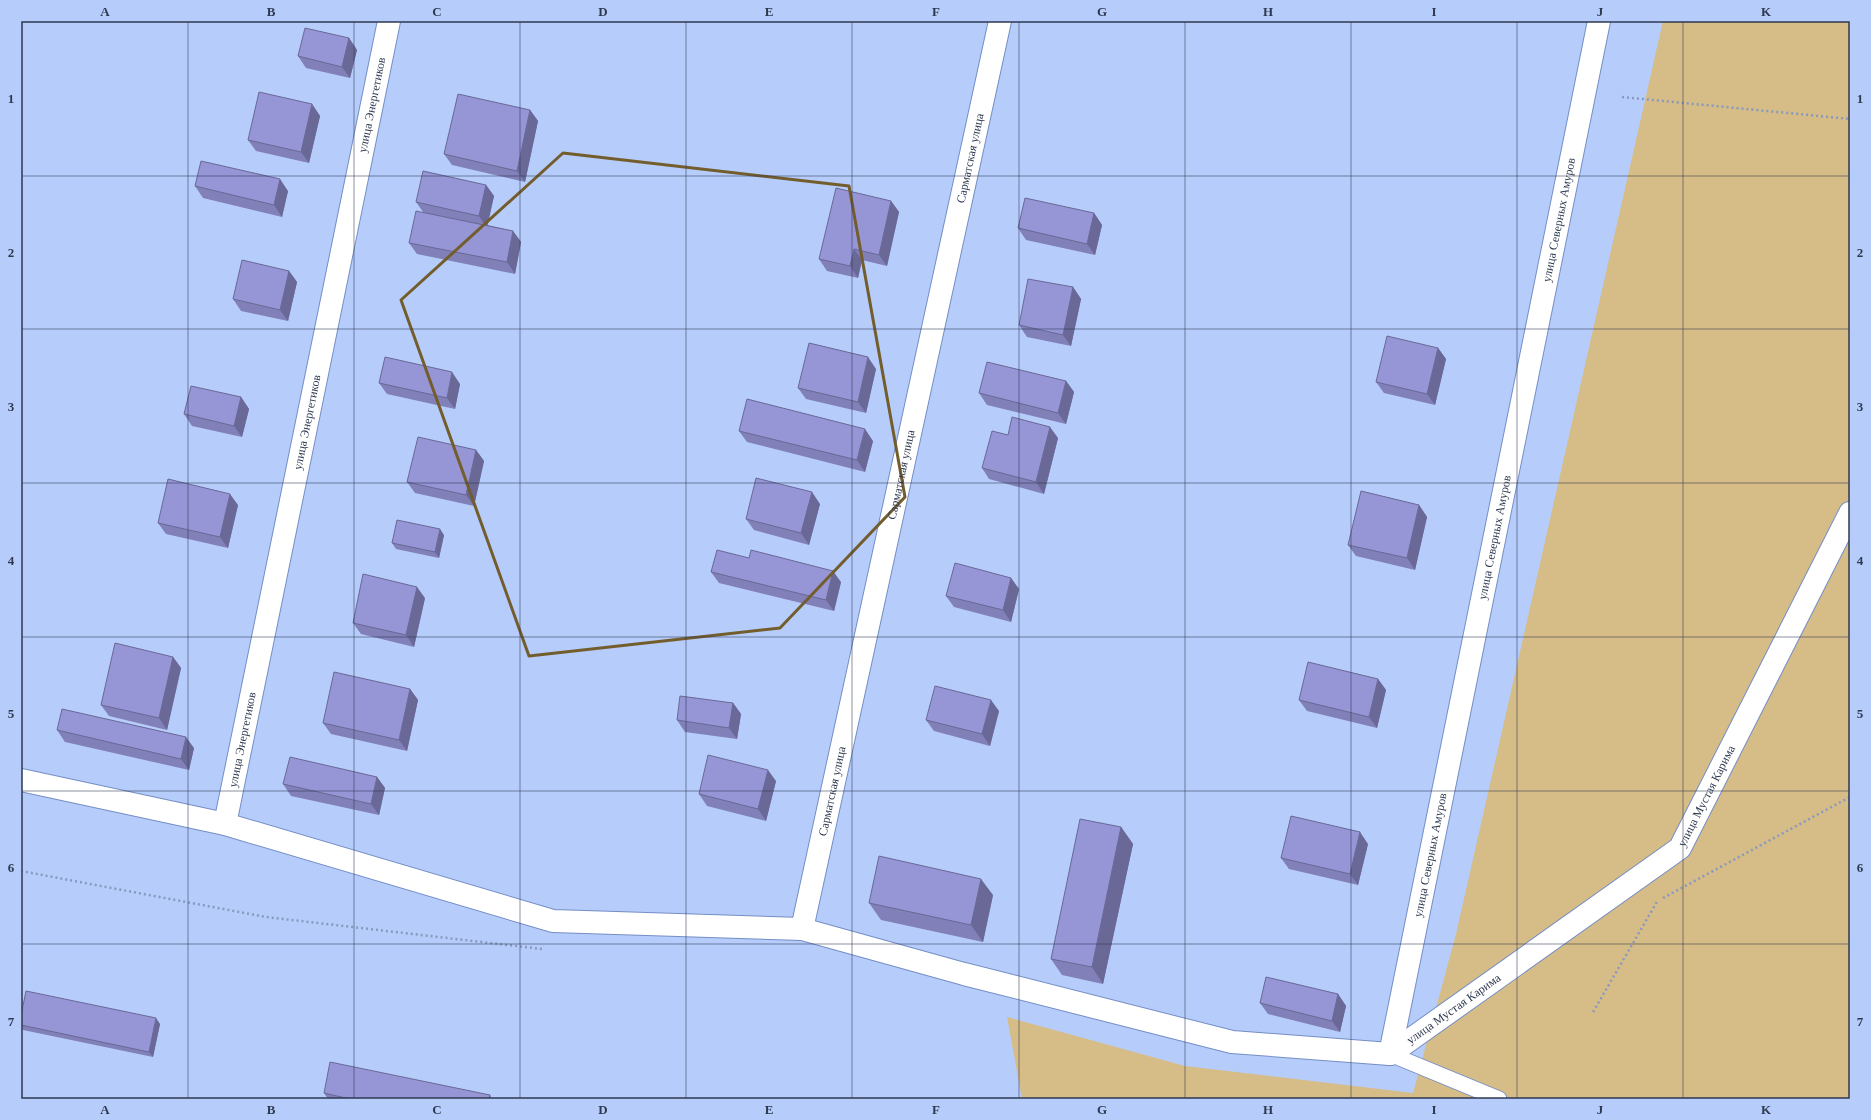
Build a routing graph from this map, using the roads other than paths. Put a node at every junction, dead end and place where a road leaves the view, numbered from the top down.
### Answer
1 (389, 21) edge
2 (1000, 21) edge
3 (1599, 21) edge
4 (1850, 513) edge
5 (21, 780) edge
6 (225, 824) junction
7 (802, 929) junction
8 (1390, 1054) junction
9 (1499, 1099) edge

1 - 6 street, улица Энергетиков
2 - 7 street, Сарматская улица
3 - 8 street, улица Северных Амуров
4 - 8 street, улица Мустая Карима
5 - 6 street
6 - 7 street
7 - 8 street
8 - 9 lane

